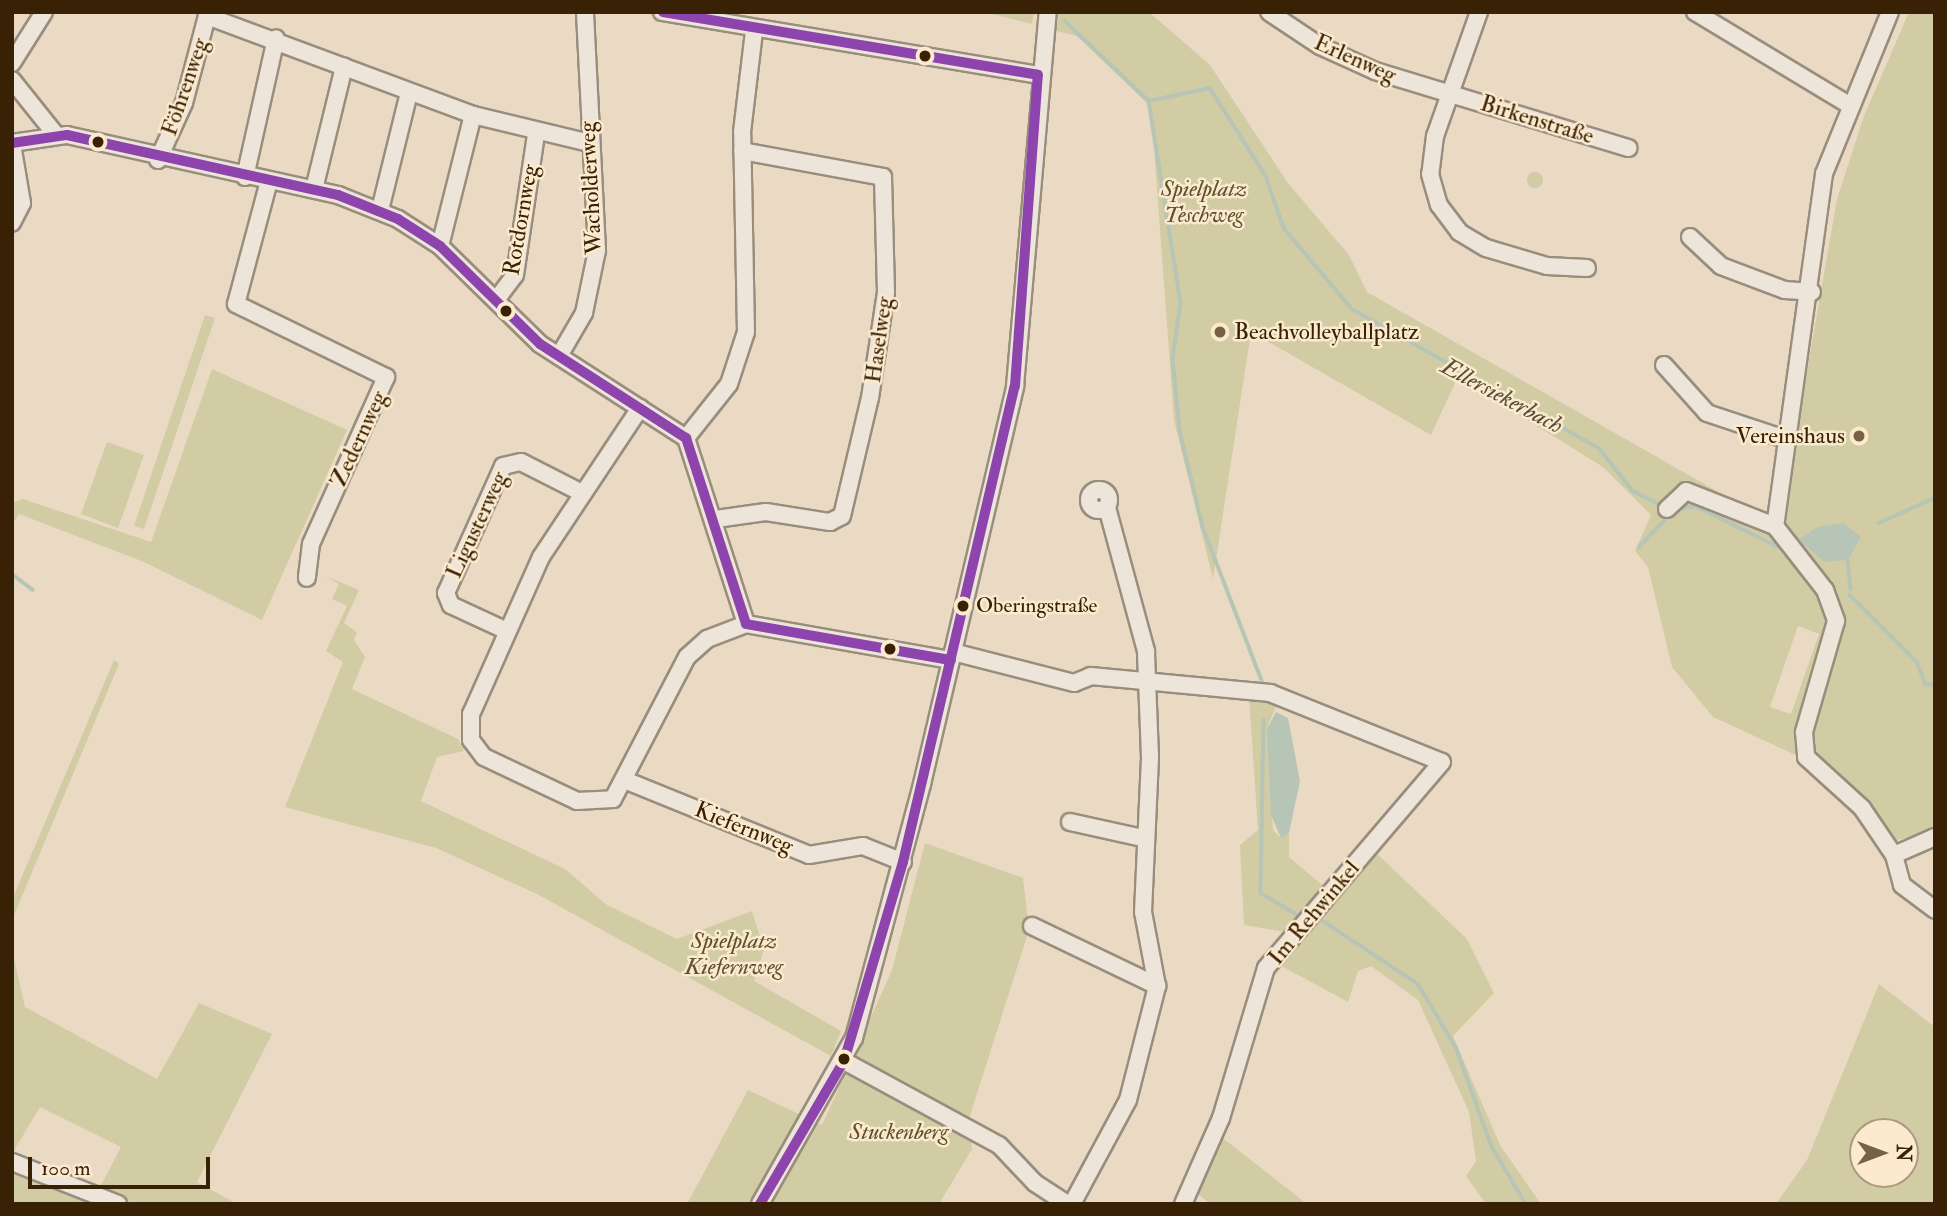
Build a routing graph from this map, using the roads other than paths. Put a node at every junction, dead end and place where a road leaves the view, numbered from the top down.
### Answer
1 (44, 12) edge
2 (585, 12) edge
3 (662, 12) edge
4 (1048, 12) edge
5 (1269, 12) edge
6 (1479, 12) edge
7 (1695, 12) edge
8 (1890, 12) edge
9 (208, 14) edge
10 (754, 31) junction
11 (276, 38) junction
12 (12, 63) edge
13 (344, 67) junction
14 (1038, 75) junction
15 (12, 80) edge
16 (409, 93) junction
17 (1446, 93) junction
18 (1849, 105) junction
19 (473, 115) junction
20 (536, 134) junction
21 (56, 135) junction
22 (12, 143) edge
23 (590, 143) junction
24 (1629, 148) dead end
25 (742, 151) junction
26 (158, 160) junction
27 (245, 177) junction
28 (269, 181) junction
29 (314, 189) junction
30 (380, 210) junction
31 (12, 223) edge
32 (1690, 237) dead end
33 (440, 246) junction
34 (1587, 268) dead end
35 (1812, 292) junction
36 (496, 300) junction
37 (559, 356) junction
38 (1664, 365) dead end
39 (640, 408) junction
40 (686, 438) junction
41 (1788, 440) junction
42 (580, 492) junction
43 (1107, 507) dead end
44 (1667, 509) dead end
45 (716, 519) junction
46 (1774, 526) junction
47 (307, 578) dead end
48 (746, 625) junction
49 (507, 631) junction
50 (952, 656) junction
51 (1147, 681) junction
52 (627, 781) junction
53 (1070, 822) dead end
54 (1935, 837) edge
55 (1143, 838) junction
56 (1894, 855) junction
57 (903, 862) junction
58 (1935, 910) edge
59 (1032, 926) dead end
60 (1157, 986) junction
61 (844, 1061) junction
62 (12, 1162) edge
63 (118, 1204) edge
64 (760, 1204) edge
65 (1066, 1204) edge
66 (1072, 1204) edge
67 (1182, 1204) edge

1 - 12 street
2 - 23 street, Wacholderweg
3 - 10 street
4 - 14 street
5 - 17 street, Erlenweg
6 - 17 street
7 - 18 street
8 - 18 street
9 - 11 street, Rotdornweg
9 - 26 street, Föhrenweg
10 - 14 street
10 - 25 street
11 - 13 street, Rotdornweg
11 - 27 street
13 - 16 street, Rotdornweg
13 - 29 street
14 - 50 street
15 - 21 street
16 - 19 street, Rotdornweg
16 - 30 street
17 - 24 street, Birkenstraße
17 - 34 street
18 - 35 street
19 - 20 street, Rotdornweg
19 - 33 street
20 - 23 street, Rotdornweg
20 - 36 street, Rotdornweg
21 - 22 street
21 - 26 street
22 - 31 street
23 - 37 street, Wacholderweg
25 - 40 street
25 - 45 street, Haselweg
26 - 27 street
27 - 28 street
28 - 29 street
28 - 47 street, Zedernweg
29 - 30 street
30 - 33 street
32 - 35 street
33 - 36 street
35 - 41 street
36 - 37 street
37 - 39 street
38 - 41 street
39 - 40 street
39 - 42 street
40 - 45 street
41 - 46 street
42 - 49 street
42 - 49 street, Ligusterweg
43 - 51 street
44 - 46 street
45 - 48 street
46 - 56 street
48 - 50 street
48 - 52 street
49 - 52 street
50 - 51 street
50 - 57 street
51 - 55 street
51 - 67 street, Im Rehwinkel
52 - 57 street, Kiefernweg
53 - 55 street
54 - 56 street
55 - 60 street
56 - 58 street
57 - 61 street
59 - 60 street
60 - 66 street
61 - 64 street
61 - 65 street
62 - 63 street

